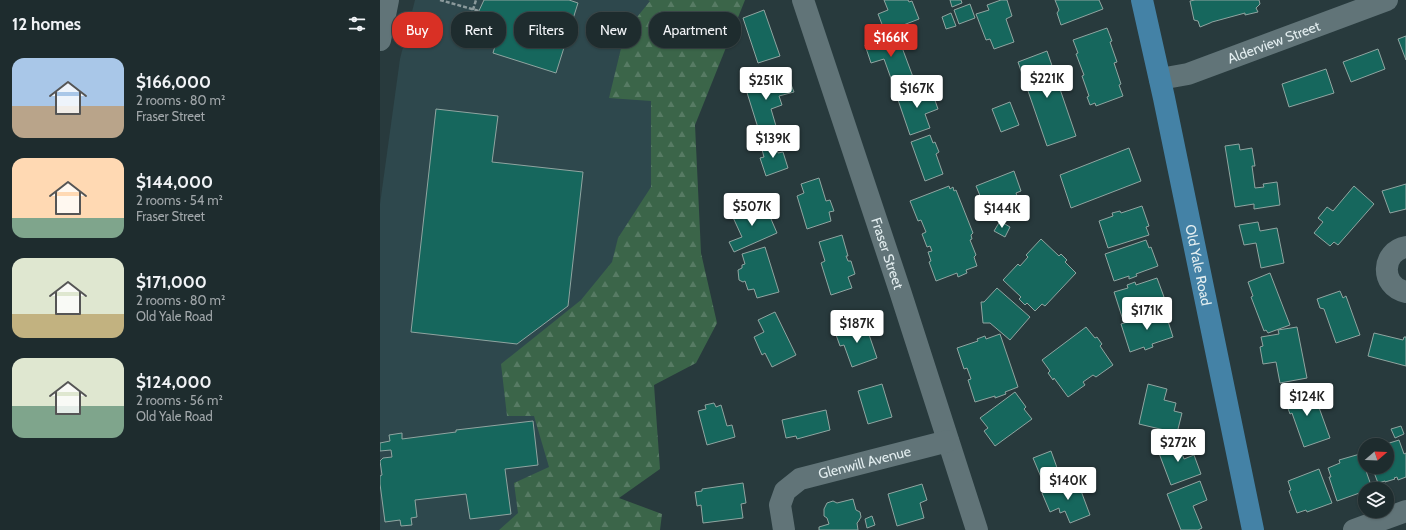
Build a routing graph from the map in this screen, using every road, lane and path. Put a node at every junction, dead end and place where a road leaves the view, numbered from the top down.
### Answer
1 (388, 0) edge
2 (440, 0) edge
3 (476, 0) edge
4 (804, 0) edge
5 (1142, 0) edge
6 (1387, 0) edge
7 (473, 10) junction
8 (479, 11) dead end
9 (380, 40) edge
10 (1160, 78) junction
11 (1406, 247) edge
12 (1406, 292) edge
13 (948, 441) junction
14 (1406, 511) edge
15 (784, 530) edge
16 (977, 530) edge
17 (1253, 530) edge
18 (1354, 530) edge

1 - 9 street
2 - 7 path
3 - 7 path
4 - 13 street, Fraser Street
5 - 10 main road, Old Yale Road
6 - 10 street, Alderview Street
7 - 8 path
10 - 17 main road, Old Yale Road
11 - 12 street
13 - 15 street, Glenwill Avenue
13 - 16 street, Fraser Street
14 - 18 street

